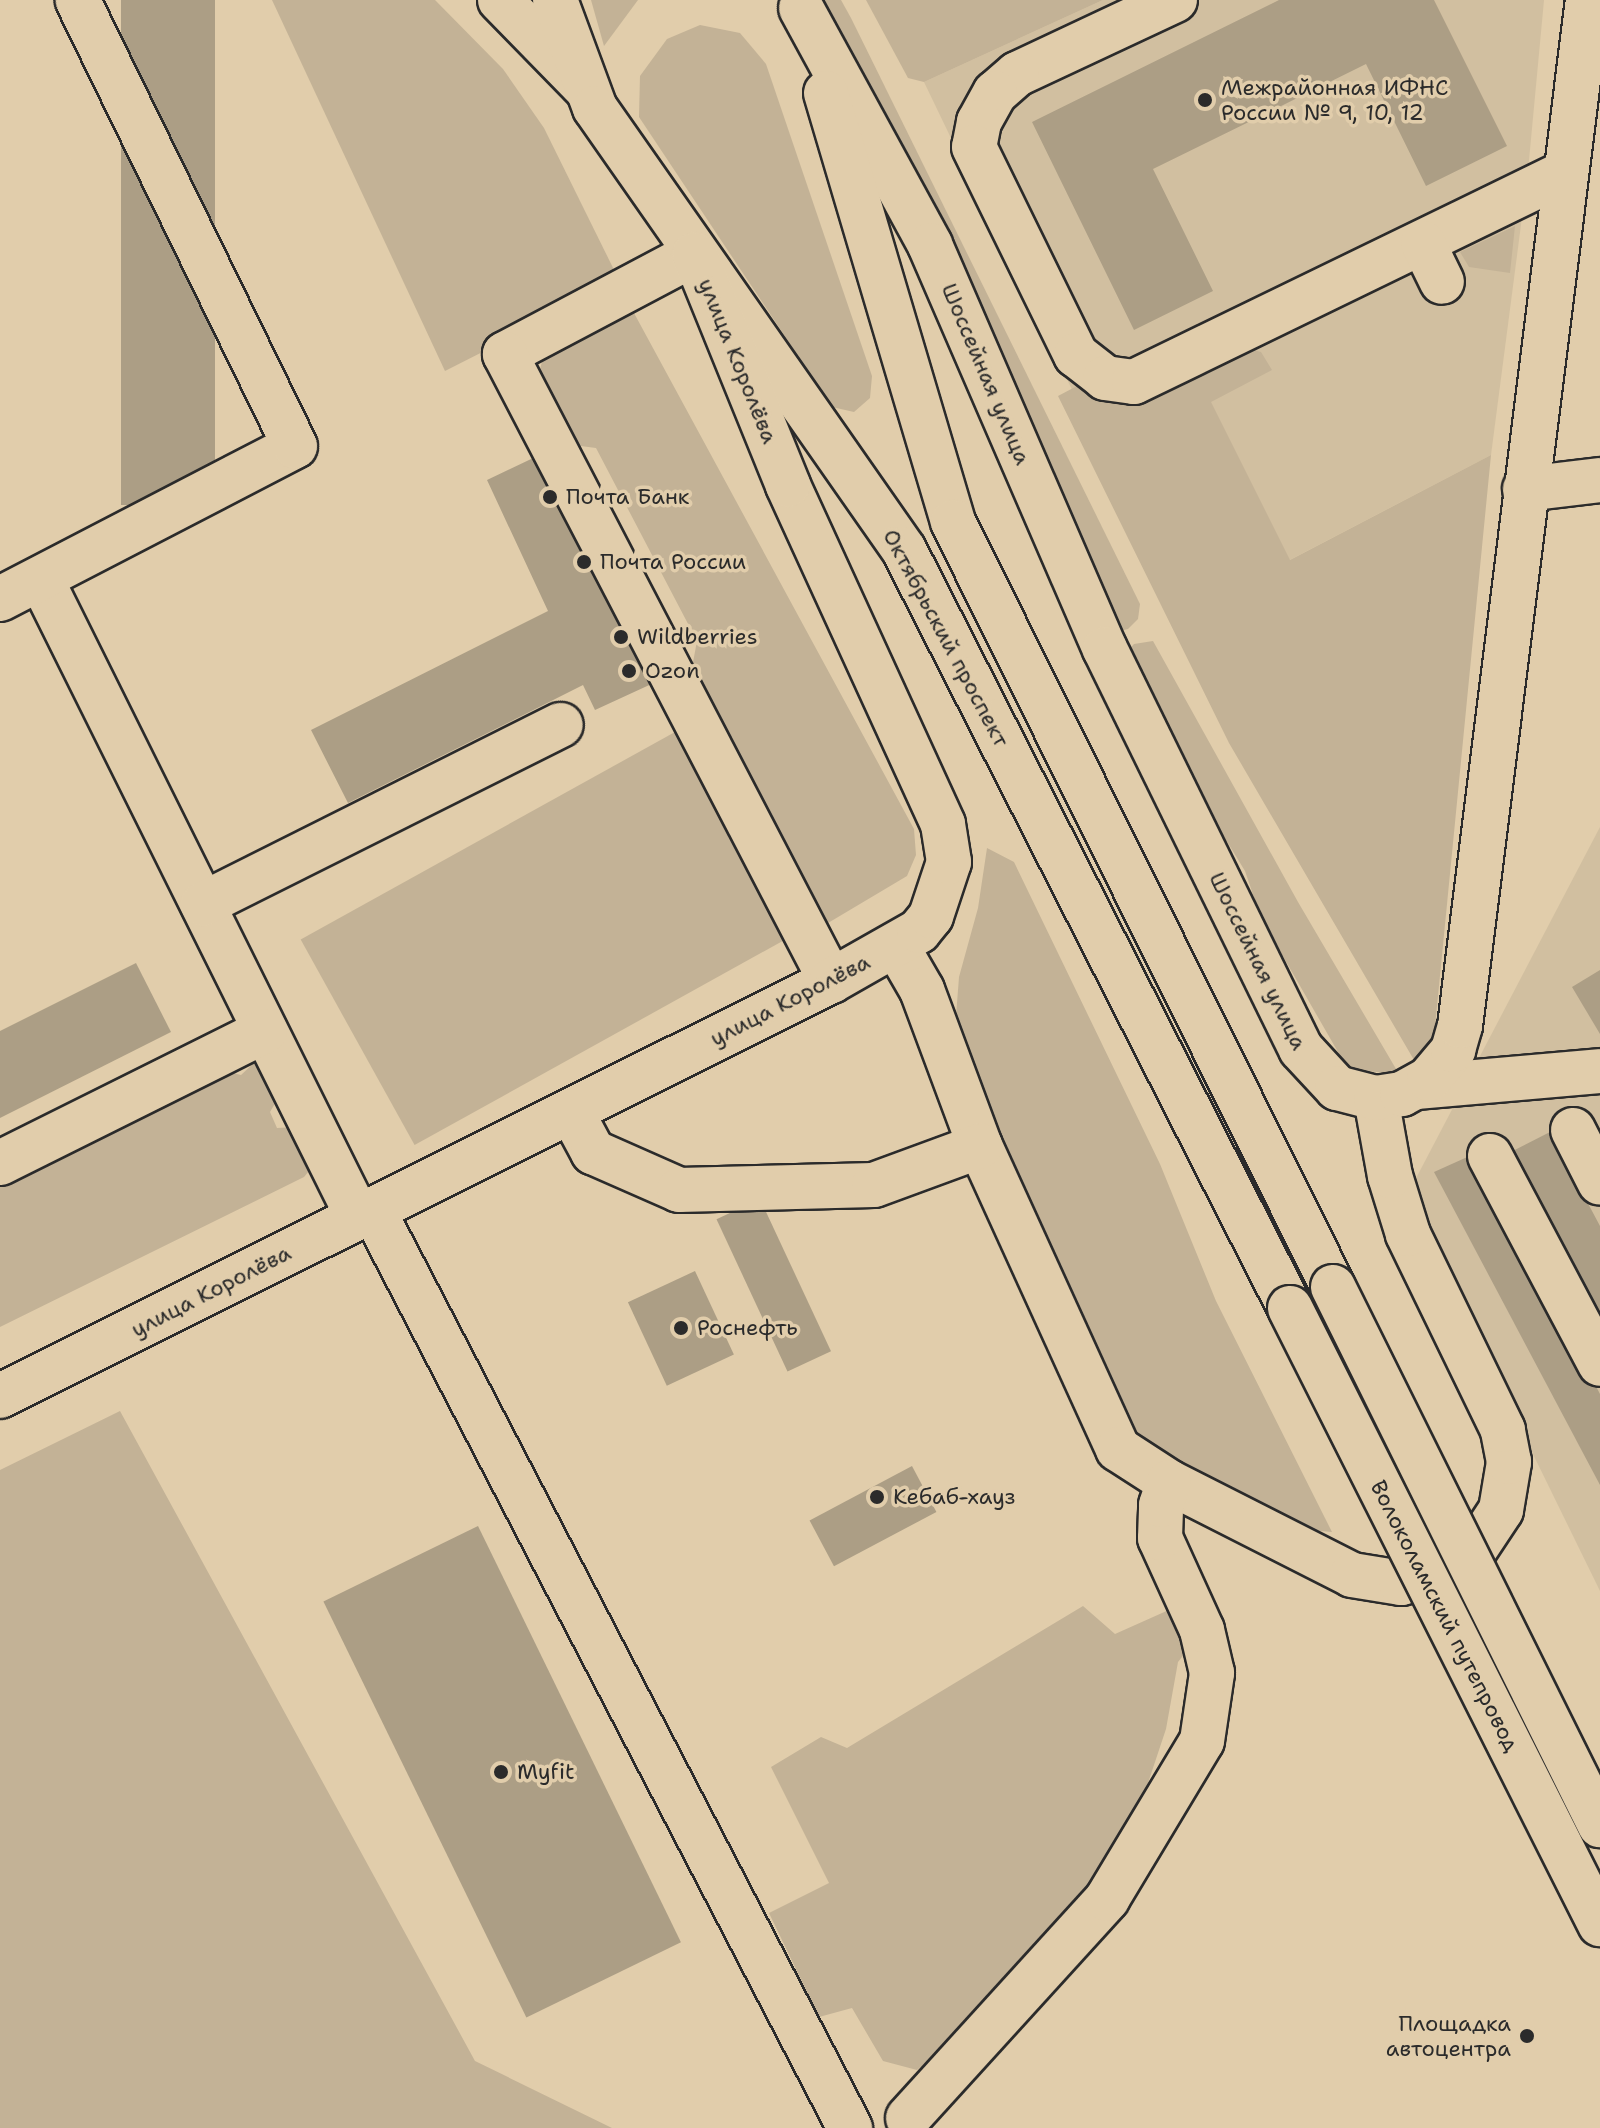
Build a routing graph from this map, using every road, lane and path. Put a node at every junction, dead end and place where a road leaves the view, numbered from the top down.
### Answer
1 (77, 0) edge
2 (500, 0) edge
3 (555, 0) edge
4 (1175, 0) edge
5 (1588, 0) edge
6 (799, 3) edge
7 (587, 89) junction
8 (1562, 174) junction
9 (1423, 243) junction
10 (694, 254) junction
11 (1442, 282) dead end
12 (831, 446) junction
13 (1600, 480) edge
14 (788, 485) junction
15 (1525, 489) junction
16 (41, 579) junction
17 (0, 599) edge
18 (561, 725) dead end
19 (203, 904) junction
20 (896, 945) junction
21 (831, 981) junction
22 (265, 1031) junction
23 (1600, 1071) edge
24 (1418, 1087) junction
25 (1376, 1098) junction
26 (571, 1111) junction
27 (1573, 1130) dead end
28 (980, 1146) junction
29 (1490, 1156) dead end
30 (0, 1163) edge
31 (1600, 1183) edge
32 (366, 1214) junction
33 (1290, 1308) joint
34 (1600, 1364) edge
35 (0, 1396) edge
36 (1169, 1482) junction
37 (1600, 1825) edge
38 (1600, 1924) edge
39 (908, 2118) dead end
40 (850, 2128) edge

1 - 16 main road
2 - 7 main road
3 - 7 main road, Октябрьский проспект
4 - 9 main road
5 - 8 main road, Шоссейная улица
6 - 25 main road, Шоссейная улица
6 - 37 main road, Волоколамский путепровод, bridge
7 - 10 main road, Октябрьский проспект
8 - 9 main road
8 - 15 main road, Шоссейная улица
9 - 11 main road
10 - 12 main road, Октябрьский проспект
10 - 14 main road, улица Королёва
10 - 21 main road
12 - 14 main road
12 - 33 main road, Октябрьский проспект
13 - 15 main road
14 - 20 main road, улица Королёва
15 - 24 main road, Шоссейная улица
16 - 17 main road
16 - 19 main road
18 - 19 main road
19 - 22 main road
20 - 21 main road, улица Королёва
20 - 28 main road
21 - 26 main road, улица Королёва
22 - 30 main road
22 - 32 main road
23 - 24 main road
24 - 25 main road, Шоссейная улица
25 - 36 main road
26 - 28 main road
26 - 32 main road, улица Королёва
27 - 31 main road
28 - 36 main road
29 - 34 main road
32 - 35 main road, улица Королёва
32 - 40 main road
33 - 38 main road, Волоколамский путепровод, bridge
36 - 39 main road

